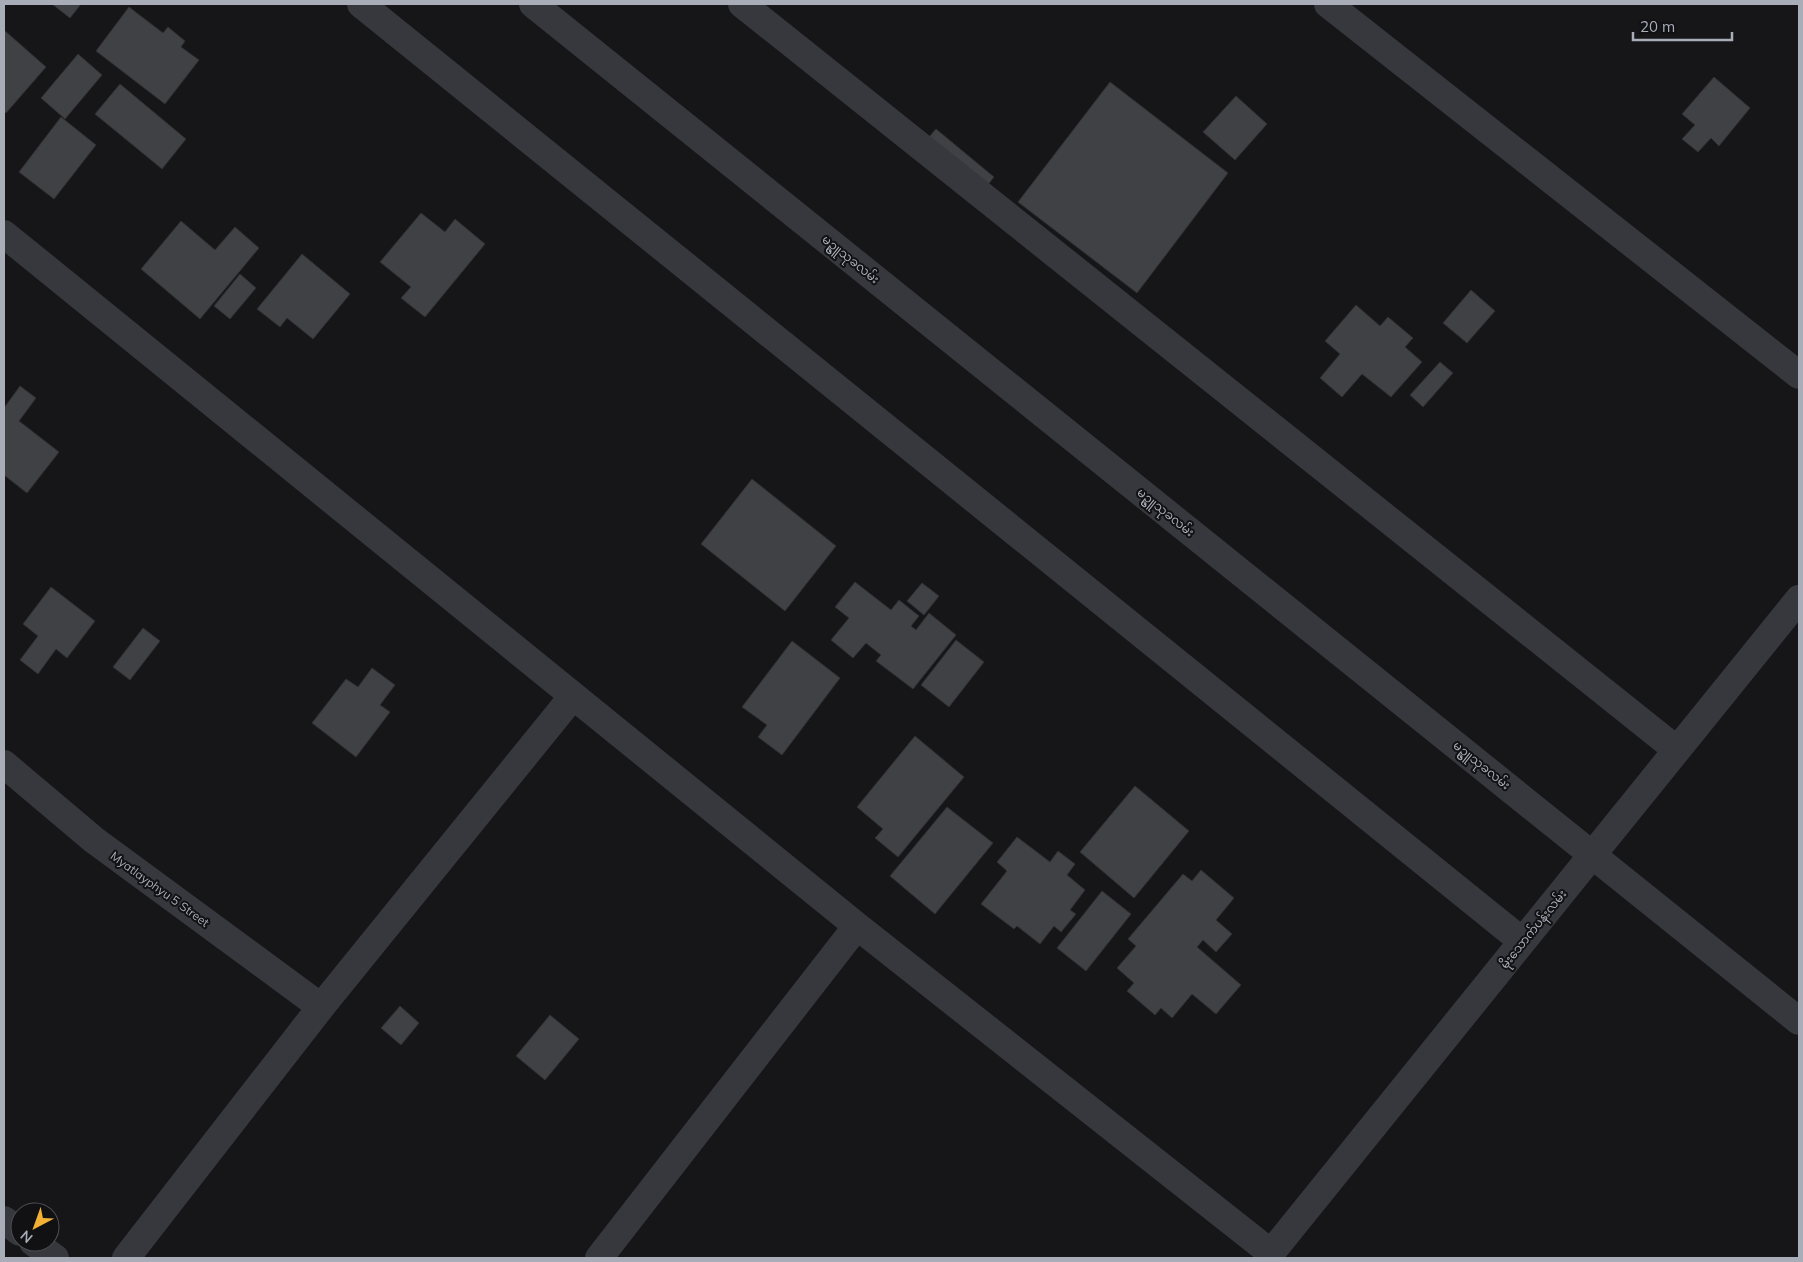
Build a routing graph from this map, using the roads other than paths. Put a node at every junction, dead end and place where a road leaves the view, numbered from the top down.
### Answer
1 (362, 4) edge
2 (533, 4) edge
3 (742, 4) edge
4 (1328, 4) edge
5 (4, 234) edge
6 (1799, 374) edge
7 (1799, 599) edge
8 (573, 696) junction
9 (1677, 750) junction
10 (4, 764) edge
11 (1593, 854) junction
12 (857, 926) junction
13 (1522, 941) junction
14 (322, 1007) junction
15 (1799, 1021) edge
16 (1269, 1256) edge
17 (126, 1258) edge
18 (599, 1258) edge

1 - 13 street
2 - 11 street, မဥ္ဇူသုခလမ်း
3 - 9 street
4 - 6 street
5 - 8 street
7 - 9 street, မိုးသောက်ပန်းလမ်း
8 - 12 street
8 - 14 street
9 - 11 street, မိုးသောက်ပန်းလမ်း
10 - 14 street, Myatlayphyu 5 Street
11 - 13 street, မိုးသောက်ပန်းလမ်း
11 - 15 street, မဥ္ဇူသုခလမ်း
12 - 16 street
12 - 18 street
13 - 16 street, မိုးသောက်ပန်းလမ်း
14 - 17 street

